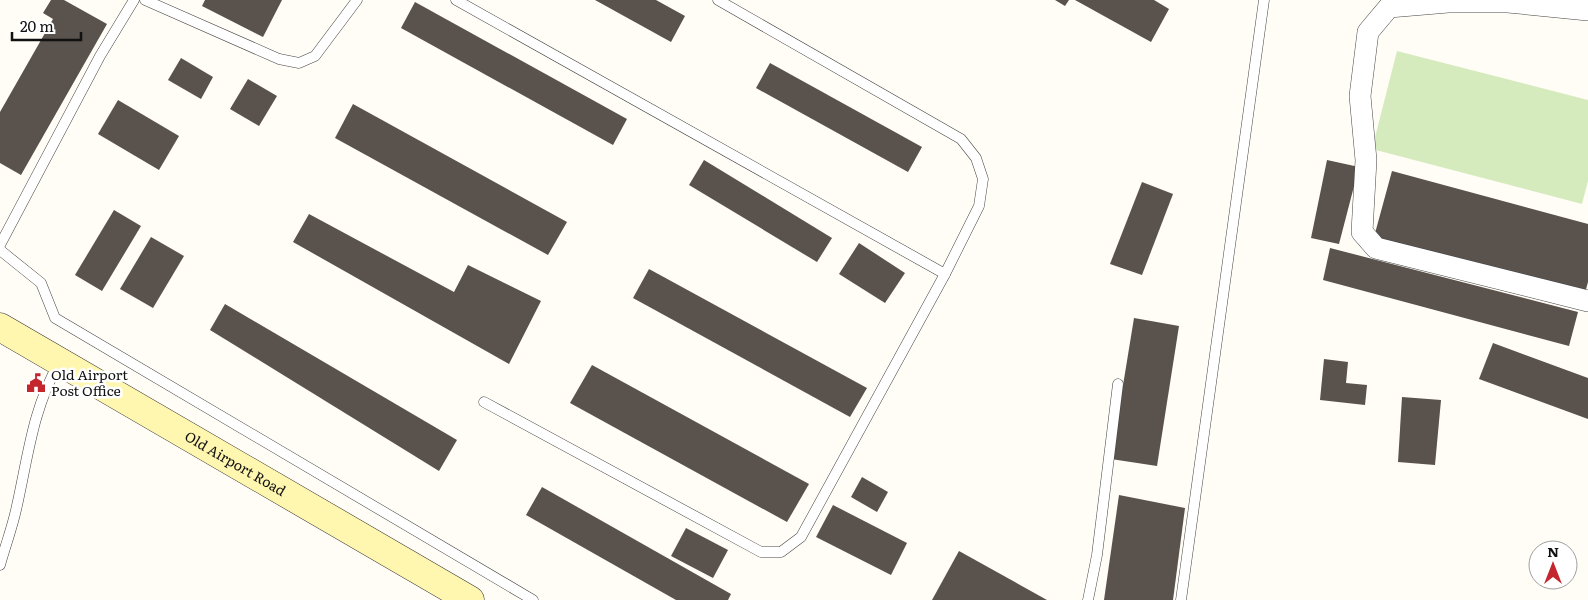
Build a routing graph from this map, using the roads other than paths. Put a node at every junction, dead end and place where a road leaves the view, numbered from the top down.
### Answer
1 (134, 0) edge
2 (144, 0) edge
3 (357, 0) edge
4 (456, 0) edge
5 (718, 0) edge
6 (1264, 0) edge
7 (1588, 10) edge
8 (0, 245) edge
9 (0, 250) edge
10 (945, 274) junction
11 (1588, 301) edge
12 (0, 327) edge
13 (60, 362) junction
14 (1118, 384) dead end
15 (484, 402) dead end
16 (0, 565) edge
17 (470, 600) edge
18 (533, 600) edge
19 (1088, 600) edge
20 (1182, 600) edge

1 - 8 lane
2 - 3 lane
4 - 10 lane
5 - 10 lane
6 - 20 lane
7 - 11 street
9 - 18 lane
10 - 15 lane
12 - 13 main road, Old Airport Road
13 - 16 lane
13 - 17 main road, Old Airport Road
14 - 19 lane

